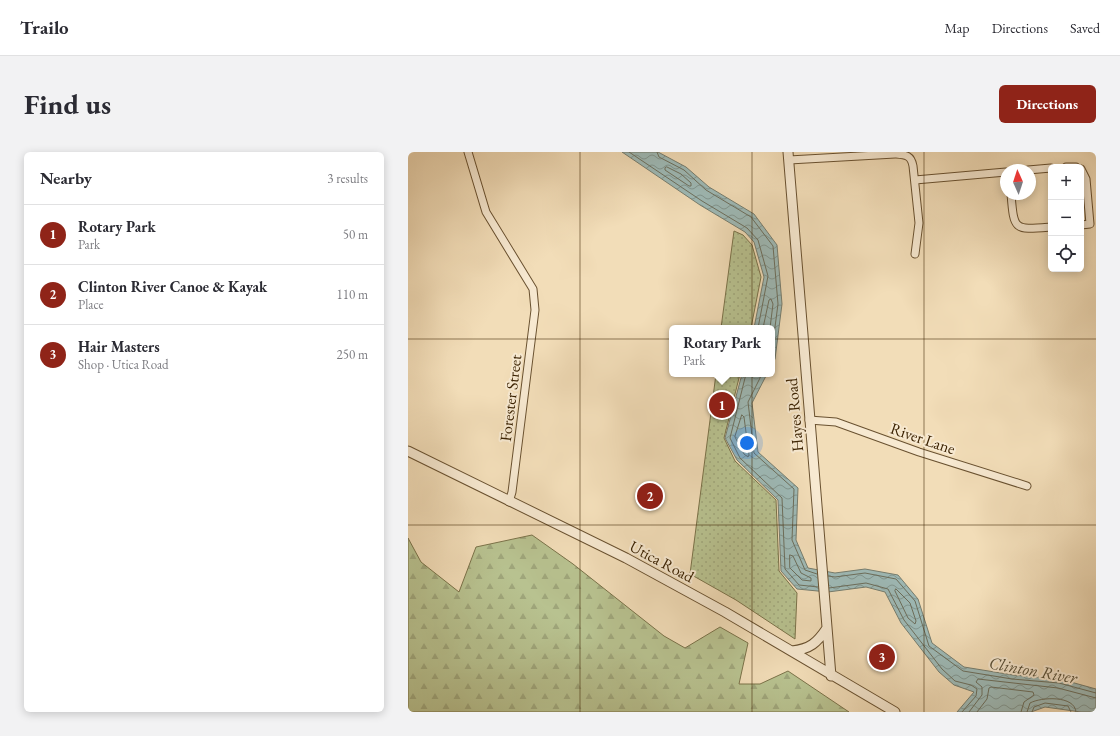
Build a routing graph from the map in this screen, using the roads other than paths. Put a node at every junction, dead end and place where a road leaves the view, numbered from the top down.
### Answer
1 (468, 152) edge
2 (789, 156) edge
3 (1048, 168) edge
4 (1036, 169) edge
5 (1000, 173) edge
6 (1084, 175) edge
7 (915, 180) junction
8 (1012, 200) edge
9 (1084, 225) edge
10 (1048, 227) edge
11 (915, 254) dead end
12 (809, 420) junction
13 (408, 451) edge
14 (1027, 486) dead end
15 (509, 502) junction
16 (827, 628) junction
17 (792, 651) junction
18 (831, 676) junction
19 (895, 712) edge

1 - 15 street, Forester Street
2 - 7 street
2 - 12 street, Hayes Road
3 - 4 street
5 - 7 street
6 - 9 street
7 - 11 street
8 - 10 street
12 - 14 street, River Lane
12 - 16 street, Hayes Road
13 - 15 street, Utica Road
15 - 17 street, Utica Road
16 - 17 street
16 - 18 street, Hayes Road
17 - 18 street, Utica Road
18 - 19 street, Utica Road

